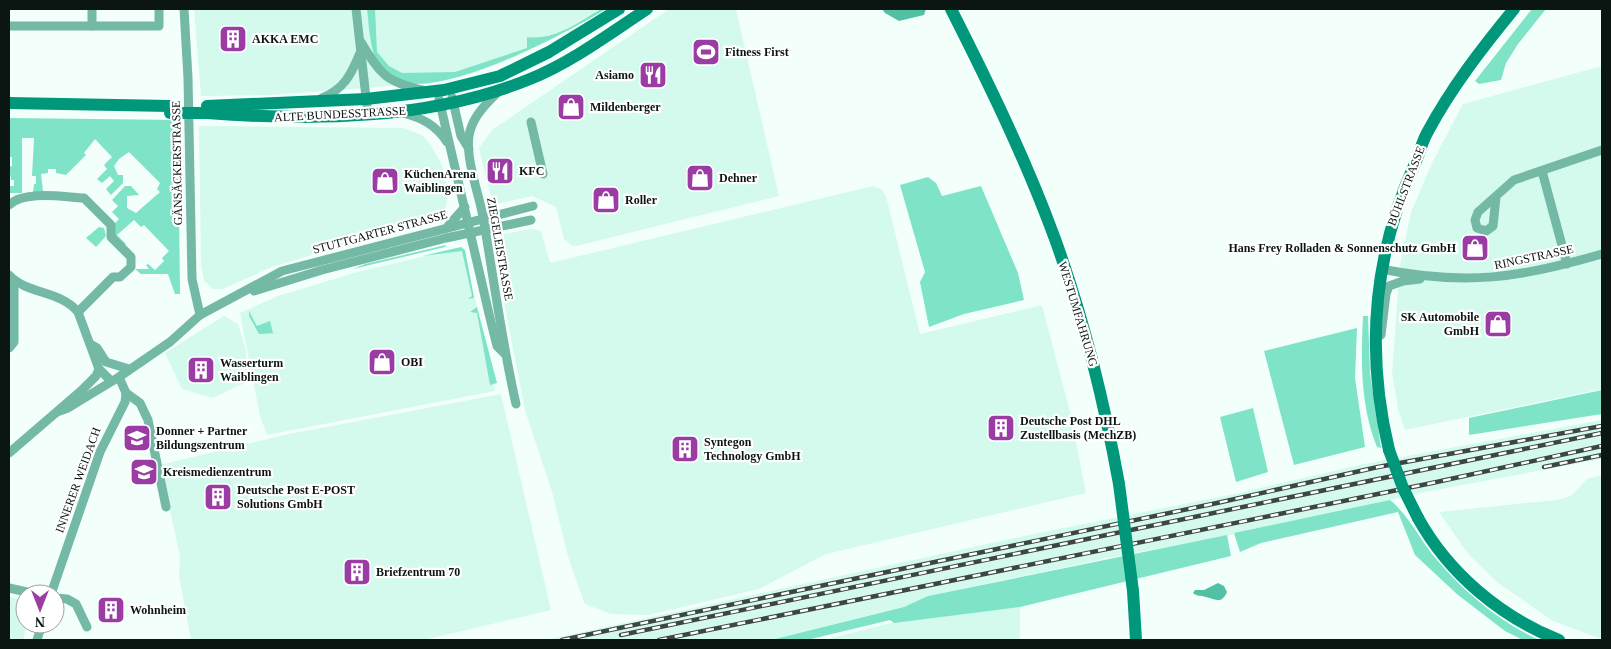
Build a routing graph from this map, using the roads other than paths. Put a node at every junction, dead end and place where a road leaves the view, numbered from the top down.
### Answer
1 (92, 9) edge
2 (159, 9) edge
3 (184, 9) edge
4 (356, 9) edge
5 (619, 9) edge
6 (646, 9) edge
7 (951, 9) edge
8 (1514, 9) edge
9 (9, 26) edge
10 (92, 26) junction
11 (360, 40) junction
12 (360, 53) junction
13 (502, 88) junction
14 (449, 89) junction
15 (432, 91) junction
16 (366, 100) junction
17 (9, 103) edge
18 (309, 103) junction
19 (447, 103) junction
20 (170, 109) junction
21 (207, 110) junction
22 (9, 112) edge
23 (398, 112) junction
24 (368, 115) junction
25 (531, 122) dead end
26 (451, 148) junction
27 (469, 149) junction
28 (1602, 150) edge
29 (1542, 171) junction
30 (543, 174) dead end
31 (1496, 197) dead end
32 (9, 205) edge
33 (533, 206) dead end
34 (465, 207) junction
35 (484, 218) junction
36 (531, 220) dead end
37 (468, 222) junction
38 (446, 228) junction
39 (484, 230) junction
40 (471, 233) junction
41 (446, 238) junction
42 (474, 248) junction
43 (1602, 254) edge
44 (1567, 264) junction
45 (1381, 269) junction
46 (12, 278) edge
47 (1440, 278) junction
48 (237, 296) junction
49 (78, 312) junction
50 (200, 315) junction
51 (90, 344) junction
52 (1376, 347) junction
53 (9, 348) edge
54 (505, 354) junction
55 (106, 362) junction
56 (99, 369) junction
57 (129, 369) junction
58 (115, 379) junction
59 (126, 393) junction
60 (516, 404) dead end
61 (57, 412) junction
62 (9, 453) edge
63 (166, 507) dead end
64 (54, 584) edge
65 (65, 599) edge
66 (87, 627) dead end
67 (1136, 640) edge
68 (1558, 640) edge

1 - 10 street
2 - 10 street
3 - 50 street, GÄNSÄCKERSTRASSE
4 - 11 street
5 - 14 main road, ALTE BUNDESSTRASSE
6 - 13 main road, ALTE BUNDESSTRASSE
7 - 67 main road, WESTUMFAHRUNG, bridge
8 - 45 main road, BÜHLSTRASSE
9 - 10 street
11 - 12 street
11 - 15 street
12 - 16 street
12 - 18 street
13 - 19 main road, ALTE BUNDESSTRASSE
13 - 27 street, ZIEGELEISTRASSE
14 - 15 main road, ALTE BUNDESSTRASSE
14 - 19 street, ZIEGELEISTRASSE
15 - 16 main road, ALTE BUNDESSTRASSE
15 - 19 street, ZIEGELEISTRASSE
16 - 18 main road, ALTE BUNDESSTRASSE
16 - 24 street
17 - 20 main road
18 - 21 main road, ALTE BUNDESSTRASSE
19 - 23 main road, ALTE BUNDESSTRASSE
19 - 26 street, ZIEGELEISTRASSE
19 - 27 street, ZIEGELEISTRASSE
20 - 21 main road
20 - 22 main road
21 - 24 main road, ALTE BUNDESSTRASSE
23 - 24 main road, ALTE BUNDESSTRASSE
23 - 26 street, ZIEGELEISTRASSE
25 - 30 street
26 - 34 street, ZIEGELEISTRASSE
27 - 35 street, ZIEGELEISTRASSE
28 - 29 street
29 - 31 street
29 - 44 street
32 - 49 street
33 - 35 street, STUTTGARTER STRASSE
34 - 37 street, ZIEGELEISTRASSE
34 - 38 street
35 - 37 street, STUTTGARTER STRASSE
35 - 39 street, ZIEGELEISTRASSE
36 - 39 street, STUTTGARTER STRASSE
37 - 38 street, STUTTGARTER STRASSE
37 - 40 street, ZIEGELEISTRASSE
38 - 48 street, STUTTGARTER STRASSE
39 - 40 street, STUTTGARTER STRASSE
39 - 54 street, ZIEGELEISTRASSE
40 - 41 street, STUTTGARTER STRASSE
40 - 42 street, ZIEGELEISTRASSE
41 - 42 street, STUTTGARTER STRASSE
41 - 48 street, STUTTGARTER STRASSE
42 - 54 street, ZIEGELEISTRASSE
43 - 44 street, RINGSTRASSE
44 - 47 street, RINGSTRASSE
45 - 47 street, RINGSTRASSE
45 - 52 main road, BÜHLSTRASSE
46 - 49 street
46 - 53 street
47 - 52 street
48 - 50 street, STUTTGARTER STRASSE
49 - 51 street
50 - 57 street, STUTTGARTER STRASSE
51 - 55 street
51 - 56 street
52 - 68 main road, BÜHLSTRASSE, bridge
54 - 60 street, ZIEGELEISTRASSE
55 - 57 street
55 - 58 street
56 - 58 street
56 - 61 street, STUTTGARTER STRASSE
57 - 58 street, STUTTGARTER STRASSE
58 - 59 street
58 - 61 street, STUTTGARTER STRASSE
59 - 63 street
59 - 64 street, INNERER WEIDACH
61 - 62 street, STUTTGARTER STRASSE
65 - 66 street

